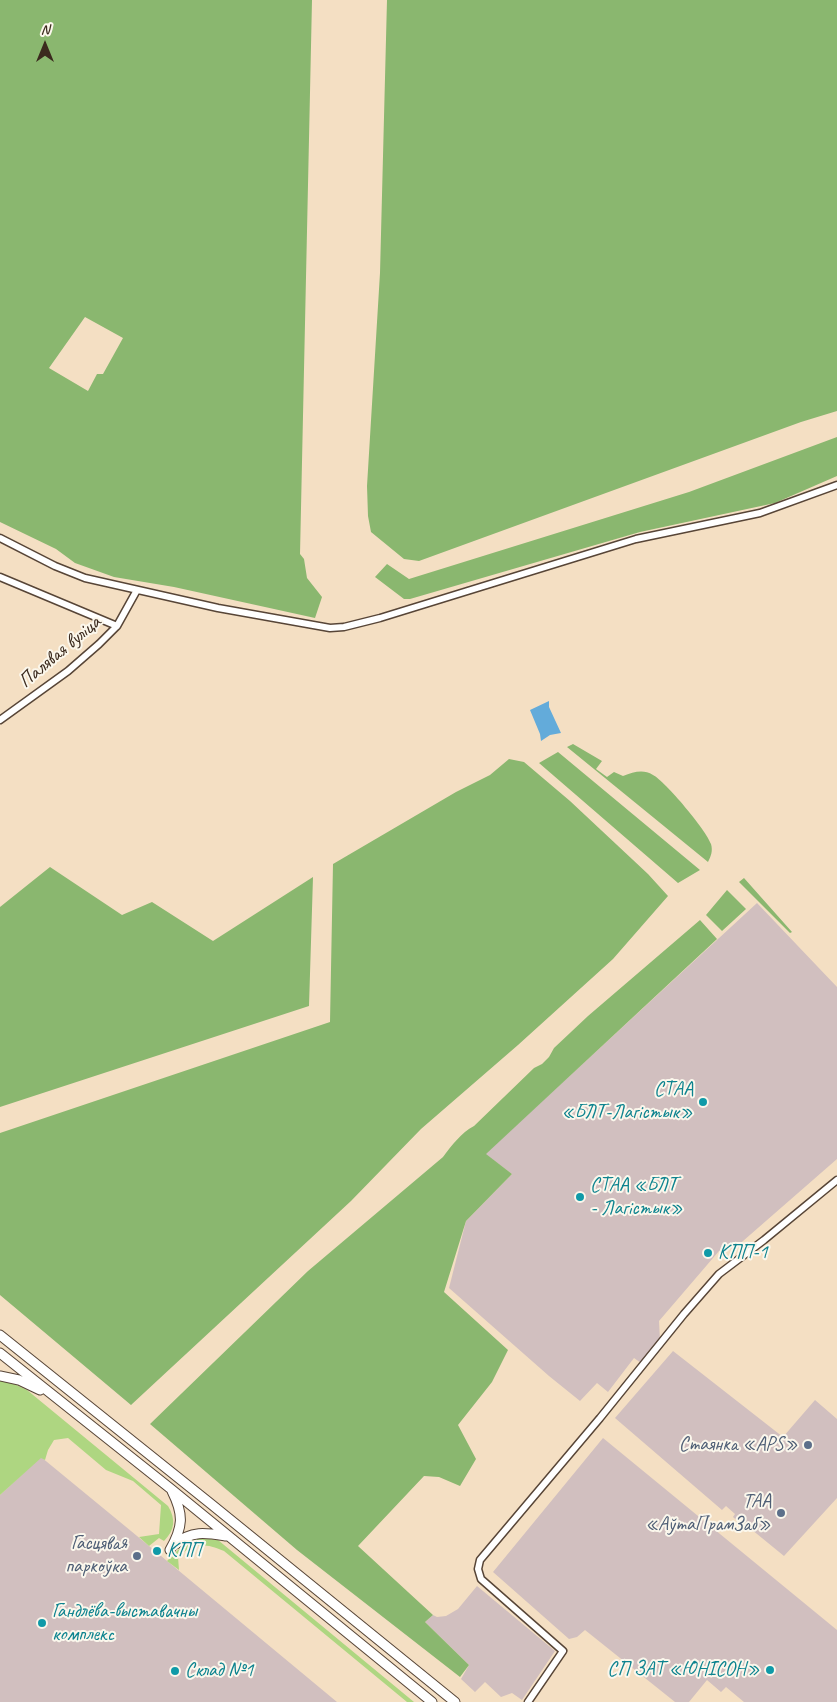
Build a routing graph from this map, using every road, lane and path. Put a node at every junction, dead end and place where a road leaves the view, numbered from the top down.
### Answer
1 (837, 485) edge
2 (0, 538) edge
3 (0, 577) edge
4 (136, 590) junction
5 (117, 626) junction
6 (0, 720) edge
7 (837, 1180) edge
8 (0, 1335) edge
9 (0, 1354) edge
10 (0, 1376) edge
11 (53, 1396) junction
12 (170, 1489) junction
13 (229, 1537) junction
14 (432, 1702) edge
15 (455, 1702) edge
16 (528, 1702) edge

1 - 4 street
2 - 4 street
3 - 5 street
4 - 5 street, Палявая вуліца
5 - 6 street, Палявая вуліца
7 - 16 street
8 - 15 highway
9 - 11 highway
10 - 11 highway
11 - 12 highway
12 - 13 highway
12 - 13 highway
13 - 14 highway

